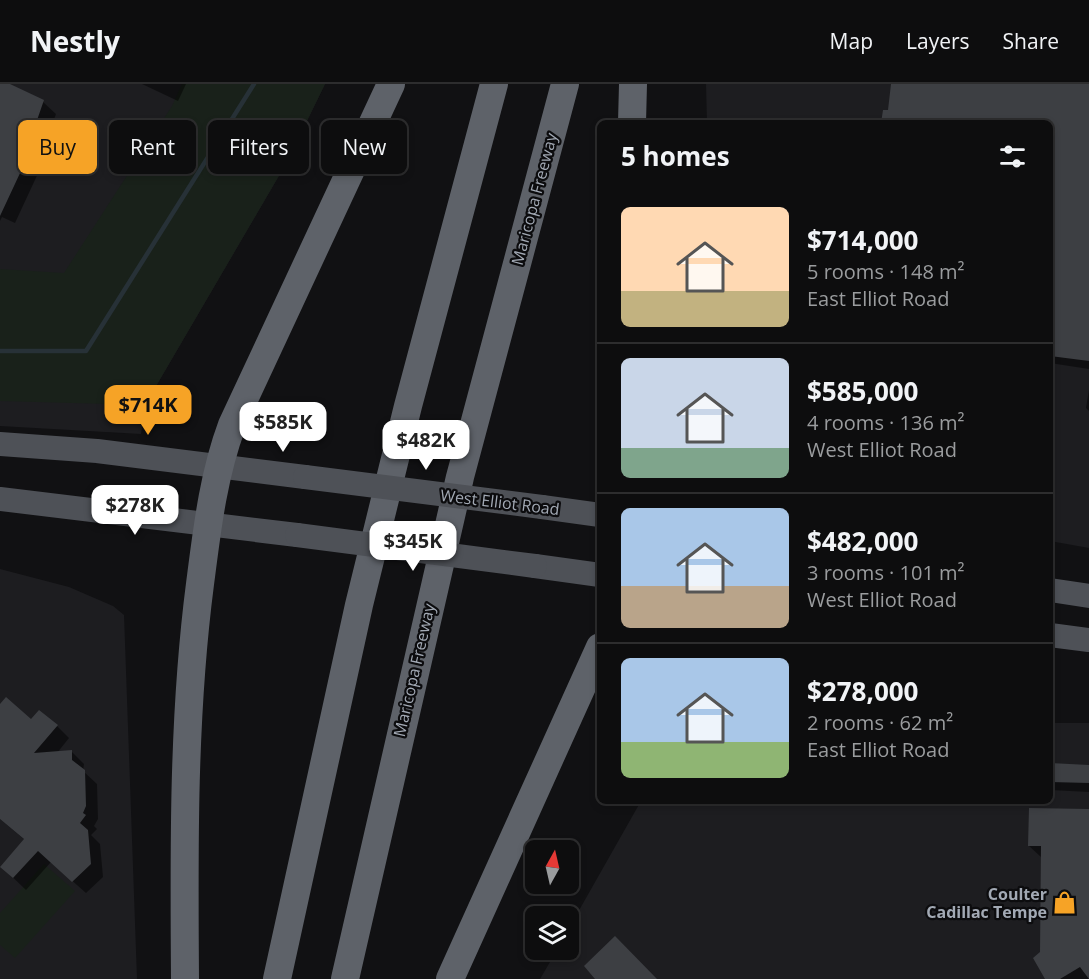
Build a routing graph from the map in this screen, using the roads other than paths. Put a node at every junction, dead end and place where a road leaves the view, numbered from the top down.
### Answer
1 (391, 84) edge
2 (494, 84) edge
3 (565, 84) edge
4 (633, 84) edge
5 (632, 120) edge
6 (0, 444) edge
7 (219, 465) junction
8 (0, 499) edge
9 (597, 515) edge
10 (207, 523) junction
11 (597, 575) edge
12 (1053, 590) edge
13 (1089, 596) edge
14 (1053, 635) edge
15 (1089, 640) edge
16 (597, 654) edge
17 (185, 979) edge
18 (277, 979) edge
19 (345, 979) edge
20 (450, 979) edge

1 - 7 highway
2 - 18 highway
3 - 19 highway, Maricopa Freeway
4 - 5 highway
6 - 7 main road, West Elliot Road
7 - 9 main road, West Elliot Road, bridge
7 - 10 highway
8 - 10 main road
10 - 11 main road, bridge
10 - 17 highway
12 - 13 main road
14 - 15 main road
16 - 20 highway

